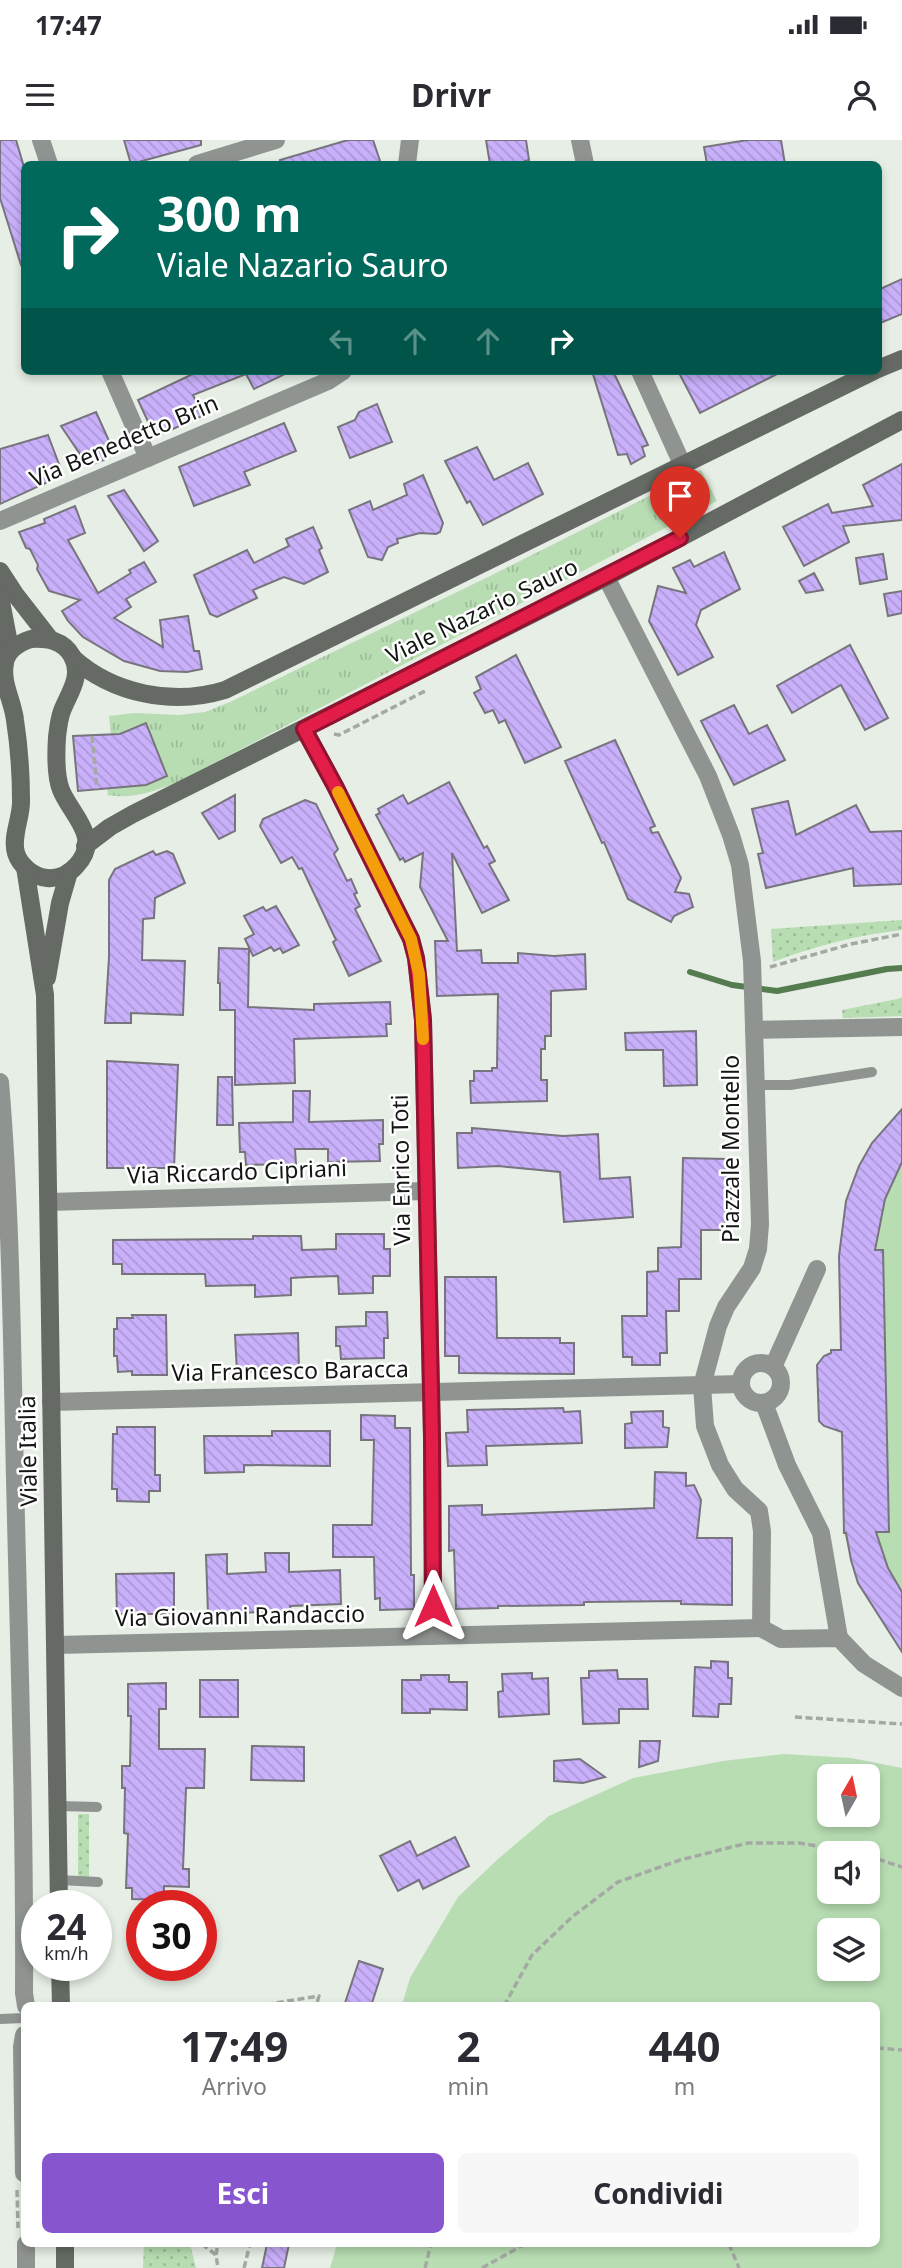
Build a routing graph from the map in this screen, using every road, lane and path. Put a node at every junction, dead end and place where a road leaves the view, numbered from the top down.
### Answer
1 (41, 140) edge
2 (276, 140) edge
3 (410, 140) edge
4 (580, 140) edge
5 (243, 145) edge
6 (48, 161) edge
7 (204, 161) edge
8 (407, 161) edge
9 (584, 161) edge
10 (902, 359) edge
11 (882, 367) edge
12 (112, 375) edge
13 (338, 375) edge
14 (642, 375) edge
15 (866, 375) edge
16 (902, 420) edge
17 (148, 458) junction
18 (683, 466) junction
19 (0, 521) edge
20 (0, 570) edge
21 (606, 577) junction
22 (0, 596) edge
23 (50, 639) junction
24 (8, 655) junction
25 (73, 658) junction
26 (8, 719) edge
27 (304, 729) junction
28 (92, 736) dead end
29 (97, 789) dead end
30 (85, 846) junction
31 (25, 867) junction
32 (69, 872) junction
33 (902, 934) edge
34 (752, 957) junction
35 (44, 995) junction
36 (754, 1019) junction
37 (902, 1027) edge
38 (872, 1072) dead end
39 (0, 1082) edge
40 (757, 1085) junction
41 (426, 1191) junction
42 (49, 1202) junction
43 (817, 1269) dead end
44 (773, 1367) junction
45 (741, 1384) junction
46 (702, 1386) junction
47 (431, 1392) junction
48 (51, 1402) junction
49 (764, 1404) junction
50 (761, 1628) junction
51 (433, 1636) junction
52 (839, 1639) junction
53 (57, 1645) junction
54 (902, 1688) edge
55 (794, 1717) dead end
56 (902, 1724) edge
57 (58, 1806) junction
58 (97, 1807) dead end
59 (817, 1846) edge
60 (880, 1860) edge
61 (902, 1867) edge
62 (59, 1881) junction
63 (98, 1882) dead end
64 (59, 1890) edge
65 (60, 1981) edge
66 (25, 2002) edge
67 (61, 2002) edge
68 (281, 2002) edge
69 (317, 2002) edge
70 (506, 2002) edge
71 (21, 2018) edge
72 (0, 2019) edge
73 (880, 2048) edge
74 (902, 2050) edge
75 (26, 2247) edge
76 (65, 2247) edge
77 (206, 2247) edge
78 (217, 2247) edge
79 (249, 2247) edge
80 (430, 2247) edge
81 (520, 2247) edge
82 (730, 2247) edge
83 (216, 2255) junction
84 (26, 2268) edge
85 (65, 2268) edge
86 (218, 2268) edge
87 (244, 2268) edge
88 (425, 2268) edge
89 (482, 2268) edge
90 (739, 2268) edge

1 - 6 street
2 - 5 street
3 - 8 street
4 - 9 street
5 - 7 street
10 - 11 main road, Viale Nazario Sauro
12 - 17 street
13 - 17 street, Via Benedetto Brin
14 - 18 street
15 - 18 main road, Viale Nazario Sauro
16 - 21 main road, Viale Nazario Sauro
17 - 19 street, Via Benedetto Brin
18 - 25 main road, Viale Nazario Sauro
20 - 23 main road
21 - 27 main road, Viale Nazario Sauro
21 - 34 street, Piazzale Montello
22 - 24 main road
23 - 24 main road
23 - 25 main road, Viale Nazario Sauro
24 - 26 main road, Viale Italia
25 - 30 main road
26 - 31 main road, Viale Italia
27 - 30 main road, Viale Nazario Sauro
27 - 41 street, Via Enrico Toti
28 - 29 path
30 - 32 main road, Viale Italia
31 - 32 main road
31 - 35 main road, Viale Italia
32 - 35 main road, Viale Italia
33 - 34 path
34 - 36 street, Piazzale Montello
35 - 42 main road, Viale Italia
36 - 37 street
36 - 40 street, Piazzale Montello
38 - 40 lane
39 - 66 street, Viale Italia
40 - 46 street, Piazzale Montello
41 - 42 street, Via Riccardo Cipriani
41 - 47 street, Via Enrico Toti
42 - 48 main road, Viale Italia
43 - 44 street
44 - 45 street
44 - 49 street
45 - 46 street, Via Francesco Baracca
45 - 49 street
46 - 47 street, Via Francesco Baracca
46 - 50 street, Piazzale Montello
47 - 48 street, Via Francesco Baracca
47 - 51 street, Via Enrico Toti
48 - 53 main road, Viale Italia
49 - 52 street
50 - 51 street, Via Giovanni Randaccio
50 - 52 street
51 - 53 street, Via Giovanni Randaccio
52 - 54 street
53 - 57 main road, Viale Italia
55 - 56 path
57 - 58 lane
57 - 62 main road, Viale Italia
59 - 70 path
60 - 61 path
62 - 63 lane
62 - 64 main road, Viale Italia
65 - 67 main road
68 - 69 path
71 - 72 lane
73 - 74 path
75 - 84 street
76 - 85 main road
77 - 83 path
78 - 83 path
79 - 87 path
80 - 88 path
81 - 89 path
82 - 90 path
83 - 86 path

